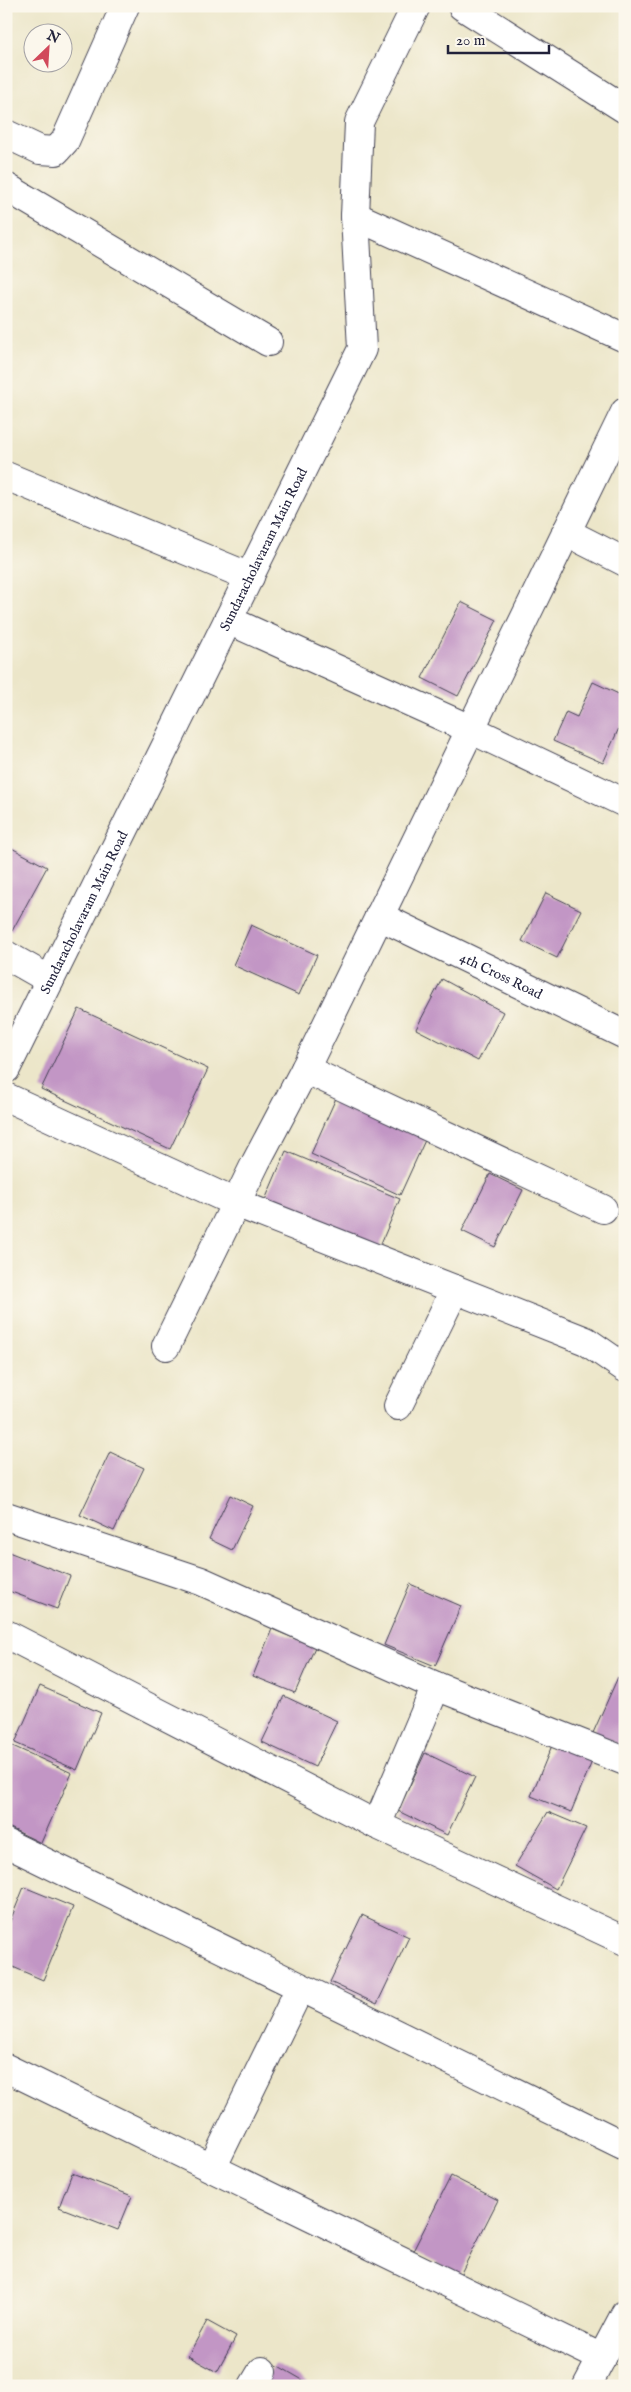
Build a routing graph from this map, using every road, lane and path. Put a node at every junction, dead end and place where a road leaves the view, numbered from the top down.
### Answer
1 (125, 6) edge
2 (416, 6) edge
3 (462, 6) edge
4 (625, 109) edge
5 (6, 134) edge
6 (6, 187) edge
7 (355, 216) junction
8 (625, 338) edge
9 (268, 342) dead end
10 (625, 412) edge
11 (6, 476) edge
12 (566, 532) junction
13 (625, 562) edge
14 (250, 577) junction
15 (228, 620) junction
16 (470, 729) junction
17 (625, 803) edge
18 (379, 916) junction
19 (6, 956) edge
20 (50, 980) junction
21 (625, 1035) edge
22 (305, 1069) junction
23 (6, 1070) edge
24 (6, 1097) edge
25 (236, 1203) junction
26 (603, 1209) dead end
27 (455, 1289) junction
28 (166, 1346) dead end
29 (625, 1368) edge
30 (398, 1406) dead end
31 (6, 1516) edge
32 (6, 1634) edge
33 (436, 1686) junction
34 (625, 1762) edge
35 (377, 1826) junction
36 (6, 1843) edge
37 (625, 1941) edge
38 (300, 1988) junction
39 (6, 2068) edge
40 (625, 2146) edge
41 (212, 2168) junction
42 (625, 2314) edge
43 (602, 2358) junction
44 (587, 2386) edge

1 - 5 street
2 - 7 street, Sundaracholavaram Main Road
3 - 4 street
6 - 9 street
7 - 8 street
7 - 14 street, Sundaracholavaram Main Road
10 - 12 street
11 - 14 street
12 - 13 street
12 - 16 street
14 - 15 street, Sundaracholavaram Main Road
15 - 16 street
15 - 20 street, Sundaracholavaram Main Road
16 - 17 street
16 - 18 street
18 - 21 street, 4th Cross Road
18 - 22 street
19 - 20 street
20 - 23 street, Sundaracholavaram Main Road
22 - 25 street
22 - 26 street
24 - 25 street
25 - 27 street
25 - 28 street
27 - 29 street
27 - 30 street
31 - 33 street
32 - 35 street
33 - 34 street
33 - 35 street
35 - 37 street
36 - 38 street
38 - 40 street
38 - 41 street
39 - 41 street
41 - 43 street
42 - 43 street
43 - 44 street

